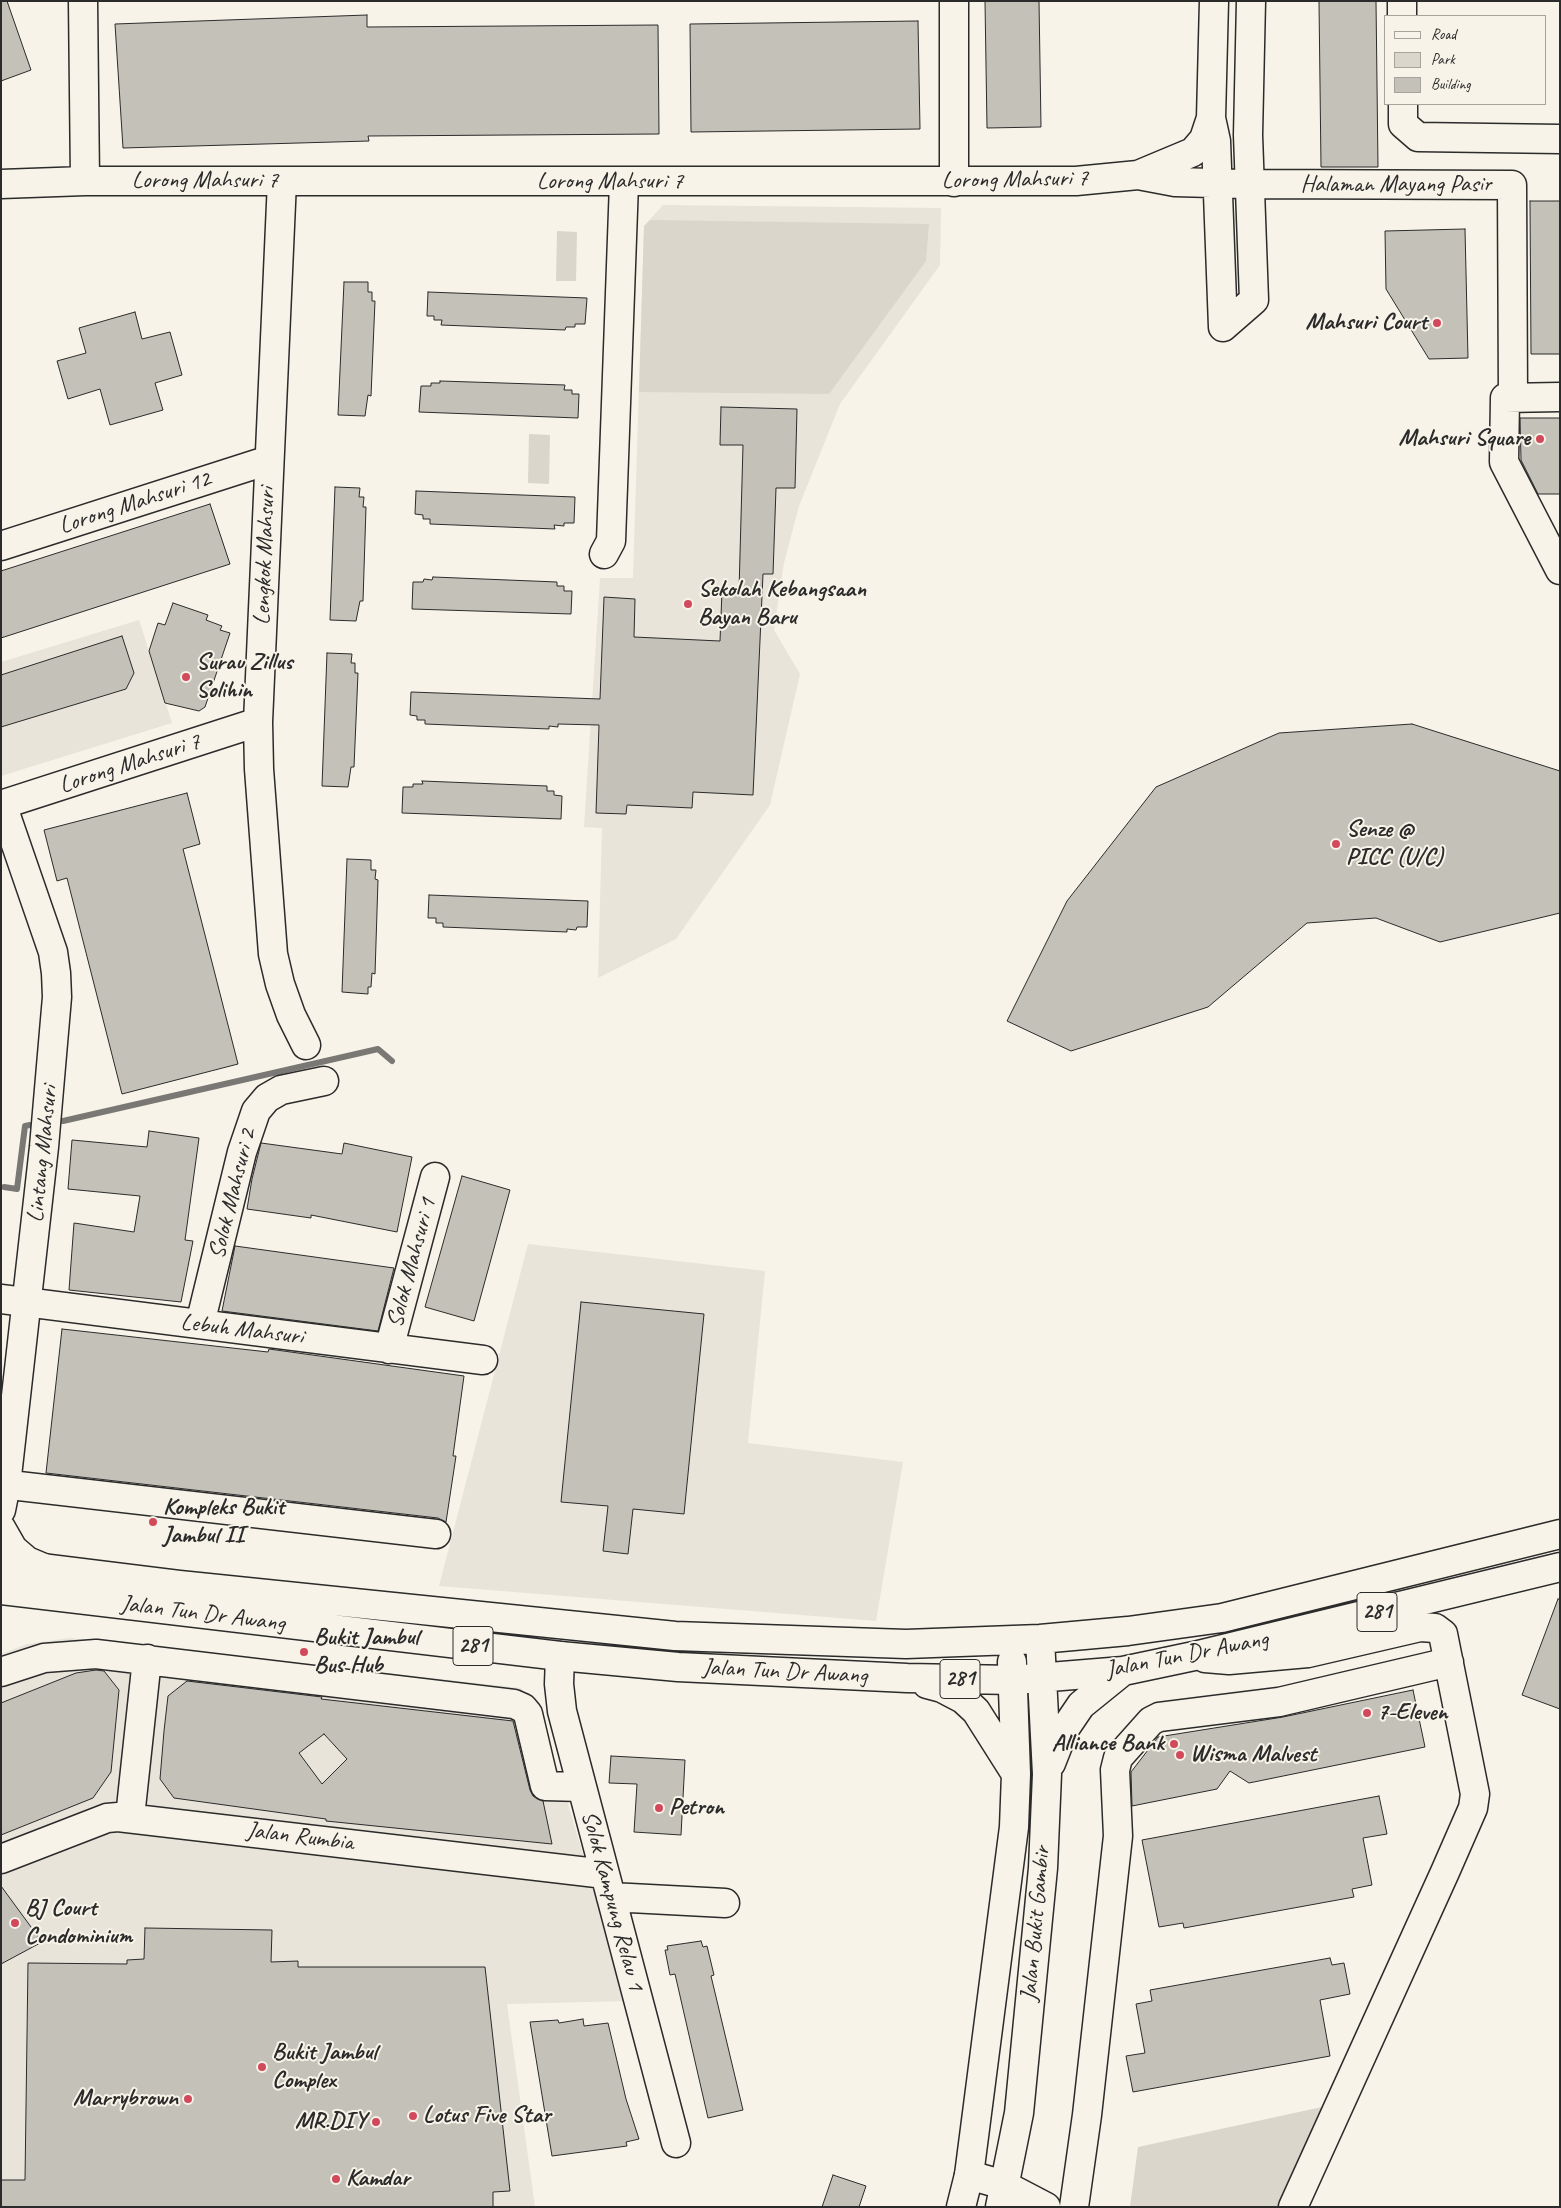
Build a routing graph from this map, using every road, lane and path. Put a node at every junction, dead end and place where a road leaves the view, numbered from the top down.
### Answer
1 (83, 1) edge
2 (954, 1) edge
3 (1214, 1) edge
4 (1251, 1) edge
5 (1402, 1) edge
6 (1402, 15) edge
7 (1403, 105) edge
8 (1211, 118) junction
9 (1560, 139) edge
10 (1138, 174) junction
11 (85, 181) junction
12 (282, 181) junction
13 (954, 182) junction
14 (1217, 182) junction
15 (624, 183) junction
16 (1, 184) edge
17 (1249, 184) junction
18 (1560, 397) edge
19 (1513, 398) junction
20 (270, 460) junction
21 (1, 546) edge
22 (604, 554) dead end
23 (1560, 570) edge
24 (258, 722) junction
25 (2, 804) edge
26 (306, 1045) dead end
27 (324, 1081) dead end
28 (435, 1177) dead end
29 (14, 1300) edge
30 (200, 1324) junction
31 (389, 1349) junction
32 (483, 1360) dead end
33 (3, 1493) edge
34 (1, 1528) edge
35 (436, 1534) dead end
36 (1560, 1534) edge
37 (1, 1563) edge
38 (1560, 1567) edge
39 (49, 1570) junction
40 (1, 1590) edge
41 (42, 1596) junction
42 (1, 1605) edge
43 (1040, 1639) junction
44 (1010, 1641) junction
45 (560, 1656) junction
46 (1194, 1656) junction
47 (147, 1659) junction
48 (1449, 1662) junction
49 (1122, 1670) junction
50 (1, 1672) edge
51 (907, 1678) junction
52 (1043, 1678) junction
53 (1013, 1680) junction
54 (1016, 1774) junction
55 (1047, 1774) junction
56 (582, 1787) junction
57 (130, 1817) junction
58 (1, 1859) edge
59 (608, 1886) junction
60 (725, 1903) dead end
61 (676, 2143) dead end
62 (969, 2175) junction
63 (1005, 2200) edge
64 (961, 2207) edge
65 (1034, 2207) edge
66 (1046, 2207) edge
67 (1074, 2207) edge
68 (1293, 2207) edge

1 - 11 street
2 - 13 street
3 - 8 street
4 - 17 street
5 - 6 street
7 - 9 street
8 - 10 street
8 - 14 street
10 - 13 street, Lorong Mahsuri 7
10 - 14 street, Lorong Mahsuri 7
11 - 12 street, Lorong Mahsuri 7
11 - 16 street, Lorong Mahsuri 7
12 - 15 street, Lorong Mahsuri 7
12 - 20 street, Lengkok Mahsuri
13 - 15 street, Lorong Mahsuri 7
14 - 17 street, Halaman Mayang Pasir
14 - 17 street
15 - 22 street
17 - 19 street, Halaman Mayang Pasir
18 - 19 street
19 - 23 street
20 - 21 street, Lorong Mahsuri 12
20 - 24 street, Lengkok Mahsuri
24 - 25 street, Lorong Mahsuri 7
24 - 26 street, Lengkok Mahsuri
25 - 29 street, Lintang Mahsuri
27 - 30 street, Solok Mahsuri 2
28 - 31 street, Solok Mahsuri 1
29 - 30 street, Lebuh Mahsuri
29 - 33 street, Lintang Mahsuri
30 - 31 street, Lebuh Mahsuri
31 - 32 street, Lebuh Mahsuri
33 - 35 street
34 - 39 street
36 - 43 street, Jalan Tun Dr Awang / 281
37 - 39 street, Jalan Tun Dr Awang / 281
38 - 46 street, Jalan Tun Dr Awang / 281
39 - 44 street, Jalan Tun Dr Awang / 281
40 - 41 street, Jalan Tun Dr Awang / 281
41 - 42 street
41 - 45 street, Jalan Tun Dr Awang / 281
43 - 44 street, Jalan Tun Dr Awang / 281
43 - 52 street, Jalan Bukit Gambir
44 - 53 street, Jalan Bukit Gambir
45 - 51 street, Jalan Tun Dr Awang / 281
45 - 56 street, Solok Kampung Relau 1
46 - 48 street
46 - 49 street, Jalan Tun Dr Awang / 281
47 - 50 street
47 - 56 street
47 - 57 street
48 - 67 street
48 - 68 street
49 - 52 street, Jalan Tun Dr Awang / 281
49 - 55 street
51 - 53 street, Jalan Tun Dr Awang / 281
51 - 54 street
52 - 53 street, Jalan Tun Dr Awang / 281
52 - 55 street, Jalan Bukit Gambir
53 - 54 street, Jalan Bukit Gambir
54 - 62 street, Jalan Bukit Gambir
55 - 63 street, Jalan Bukit Gambir
56 - 59 street, Solok Kampung Relau 1
57 - 58 street, Jalan Rumbia
57 - 59 street, Jalan Rumbia
59 - 60 street, Jalan Rumbia
59 - 61 street, Solok Kampung Relau 1
62 - 63 street
62 - 64 street, Jalan Bukit Gambir
63 - 65 street
63 - 66 street

